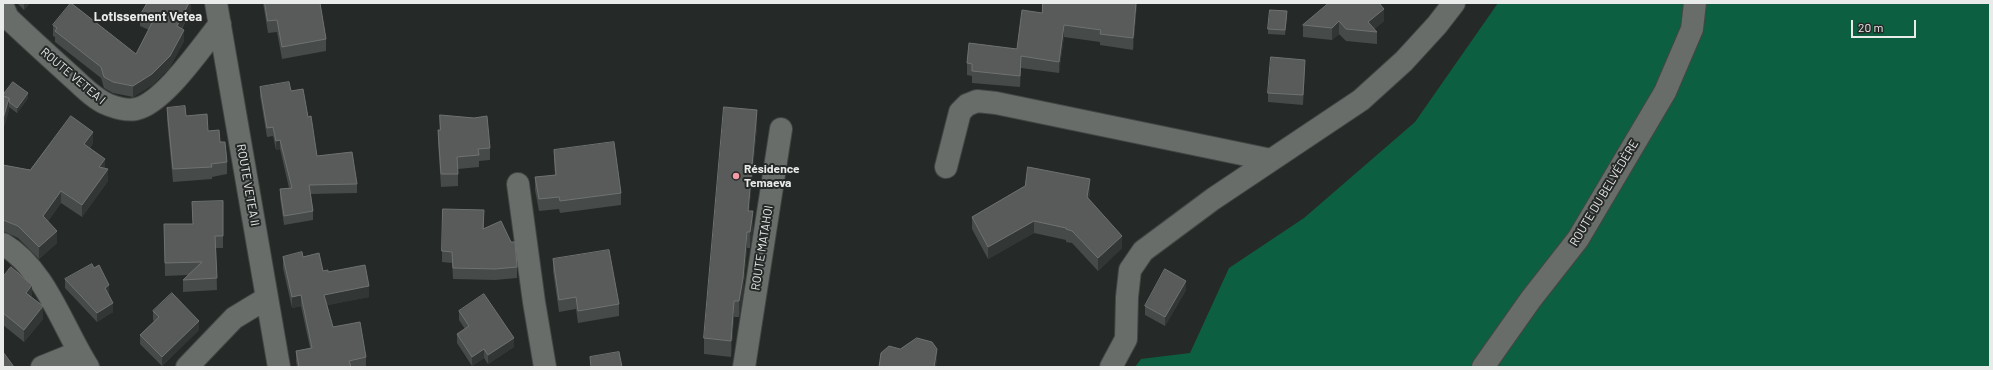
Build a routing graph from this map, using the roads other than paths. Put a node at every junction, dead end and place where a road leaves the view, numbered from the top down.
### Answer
1 (1454, 3) edge
2 (1694, 3) edge
3 (4, 12) edge
4 (218, 13) edge
5 (781, 130) dead end
6 (1271, 160) junction
7 (946, 167) dead end
8 (518, 184) dead end
9 (3, 244) edge
10 (268, 298) junction
11 (83, 360) edge
12 (42, 367) edge
13 (187, 367) edge
14 (279, 367) edge
15 (546, 367) edge
16 (744, 367) edge
17 (1111, 367) edge
18 (1483, 367) edge

1 - 6 street
2 - 18 street, ROUTE DU BELVÉDÈRE
3 - 4 street, ROUTE VETEA I
4 - 10 street, ROUTE VETEA II
5 - 16 street, ROUTE MATAHOI
6 - 7 street
6 - 17 street
8 - 15 street
9 - 11 street
10 - 13 street
10 - 14 street, ROUTE VETEA II
11 - 12 street

